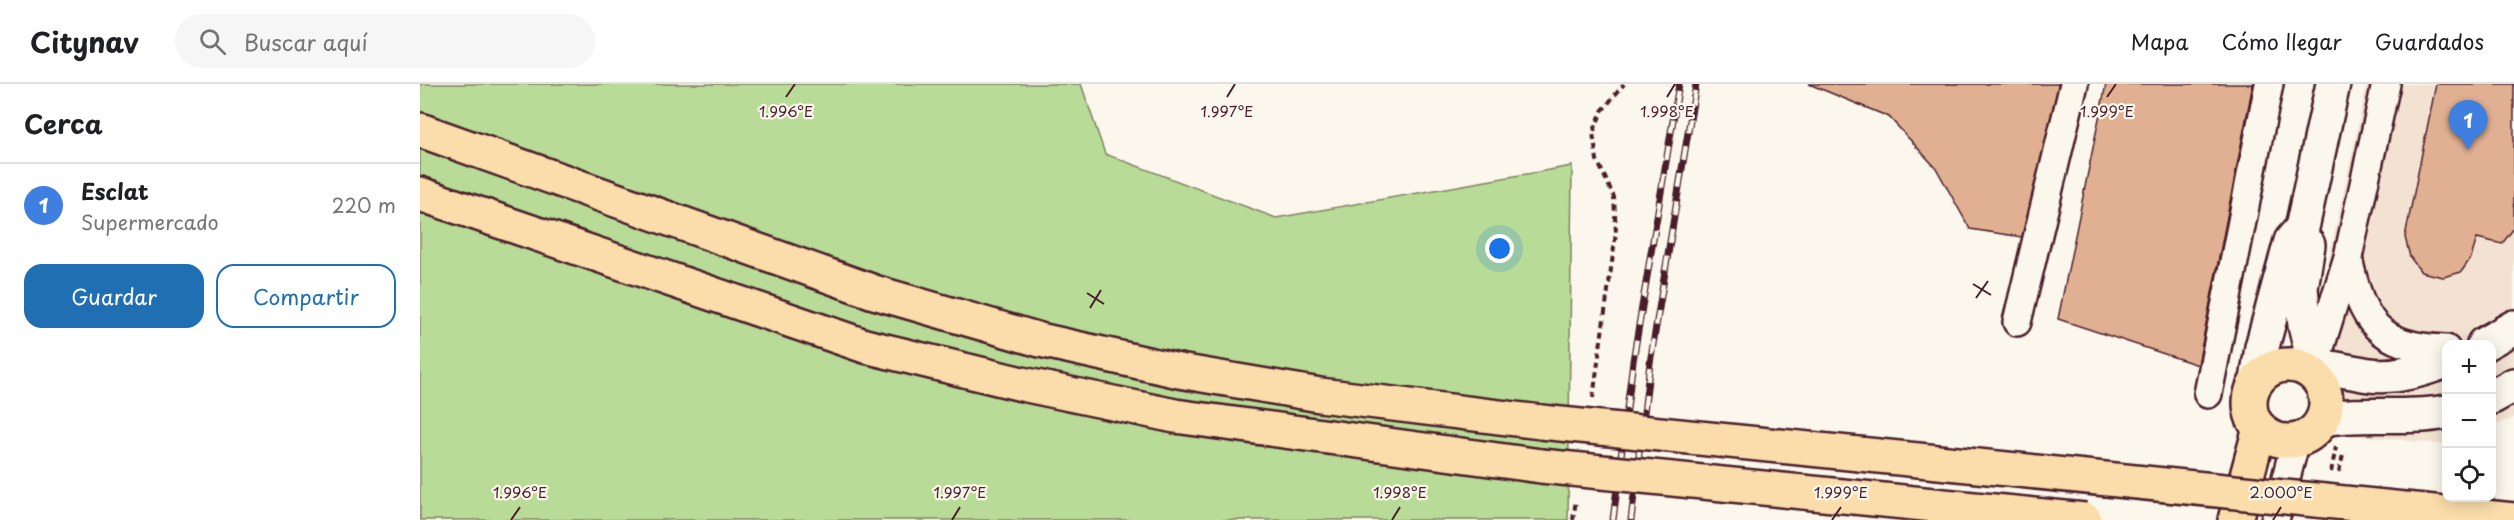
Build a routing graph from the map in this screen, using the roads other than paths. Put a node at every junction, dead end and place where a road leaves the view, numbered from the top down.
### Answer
1 (2074, 84) edge
2 (2270, 84) edge
3 (2333, 84) edge
4 (2386, 84) edge
5 (420, 130) edge
6 (420, 194) edge
7 (2302, 228) junction
8 (2348, 257) junction
9 (2017, 322) dead end
10 (2514, 327) edge
11 (2492, 340) edge
12 (2442, 349) edge
13 (2442, 363) edge
14 (2308, 370) junction
15 (2257, 381) junction
16 (2514, 385) edge
17 (2208, 394) dead end
18 (2496, 395) edge
19 (2442, 412) edge
20 (2260, 429) junction
21 (2330, 430) junction
22 (2296, 440) junction
23 (2514, 510) edge
24 (2424, 511) junction
25 (2085, 520) edge
26 (2235, 520) edge
27 (2275, 520) edge
28 (2514, 520) edge

1 - 9 street
2 - 17 street
3 - 7 main road
4 - 8 street
5 - 24 main road, bridge
6 - 25 main road, bridge
7 - 14 main road
7 - 15 main road
8 - 12 street
8 - 14 street
10 - 11 main road
13 - 14 main road
14 - 15 main road
14 - 21 main road
15 - 20 main road
16 - 18 main road
19 - 21 main road
20 - 22 main road
20 - 26 main road
21 - 22 main road
22 - 27 street
23 - 24 main road
24 - 28 main road

